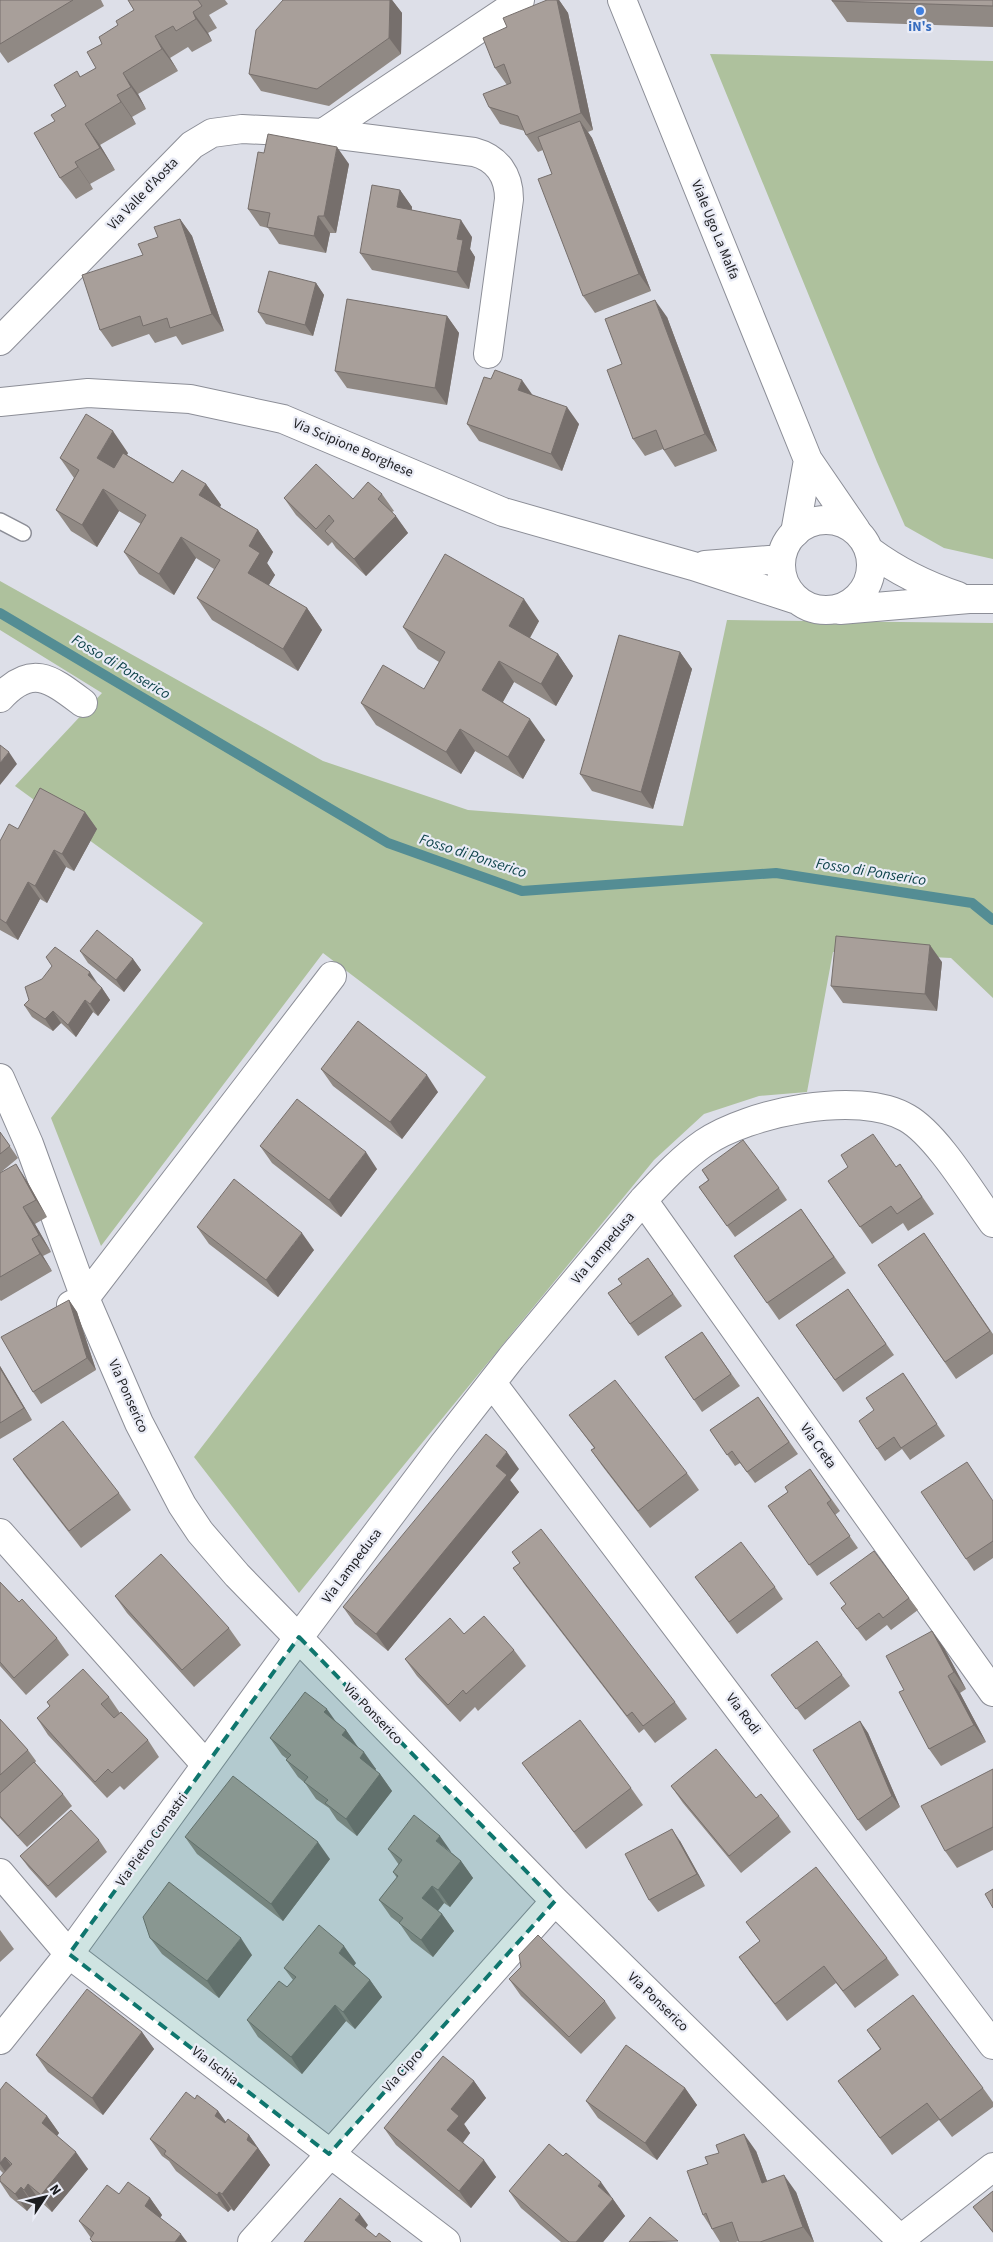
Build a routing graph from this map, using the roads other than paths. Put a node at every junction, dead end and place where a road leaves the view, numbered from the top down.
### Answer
1 (520, 0) edge
2 (622, 0) edge
3 (323, 133) junction
4 (0, 341) edge
5 (488, 354) dead end
6 (0, 402) edge
7 (808, 460) junction
8 (0, 521) edge
9 (795, 532) junction
10 (23, 533) dead end
11 (863, 541) junction
12 (781, 559) junction
13 (693, 566) junction
14 (981, 599) edge
15 (797, 600) junction
16 (838, 610) junction
17 (0, 698) edge
18 (83, 703) dead end
19 (332, 976) dead end
20 (0, 1078) edge
21 (643, 1200) junction
22 (993, 1223) edge
23 (85, 1298) junction
24 (51, 1316) edge
25 (492, 1382) junction
26 (0, 1533) edge
27 (299, 1637) junction
28 (993, 1692) edge
29 (206, 1765) junction
30 (0, 1873) edge
31 (555, 1901) junction
32 (69, 1954) junction
33 (0, 2040) edge
34 (993, 2046) edge
35 (329, 2154) junction
36 (993, 2167) edge
37 (900, 2241) edge
38 (252, 2242) edge
39 (446, 2242) edge

1 - 3 street
2 - 7 street, Viale Ugo La Malfa
3 - 4 street, Via Valle d'Aosta
3 - 5 street, Via Valle d'Aosta
6 - 13 street, Via Scipione Borghese
7 - 9 street
7 - 11 street, Viale Ugo La Malfa
8 - 10 lane
9 - 11 street
9 - 12 street
11 - 14 street
11 - 16 street
12 - 13 street, Via Scipione Borghese
12 - 15 street
13 - 15 street, Via Scipione Borghese
14 - 16 street
15 - 16 street
17 - 18 street
19 - 23 street
20 - 23 street, Via Ponserico
21 - 22 street, Via Lampedusa
21 - 25 street, Via Lampedusa
21 - 28 street, Via Creta
23 - 24 street
23 - 27 street, Via Ponserico
25 - 27 street, Via Lampedusa
25 - 34 street, Via Rodi
26 - 29 street
27 - 29 street, Via Pietro Comastri
27 - 31 street, Via Ponserico
29 - 32 street, Via Pietro Comastri
30 - 32 street, Via Ischia
31 - 35 street, Via Cipro
31 - 37 street, Via Ponserico
32 - 33 street, Via Pietro Comastri
32 - 35 street, Via Ischia
35 - 38 street, Via Cipro
35 - 39 street, Via Ischia
36 - 37 street

